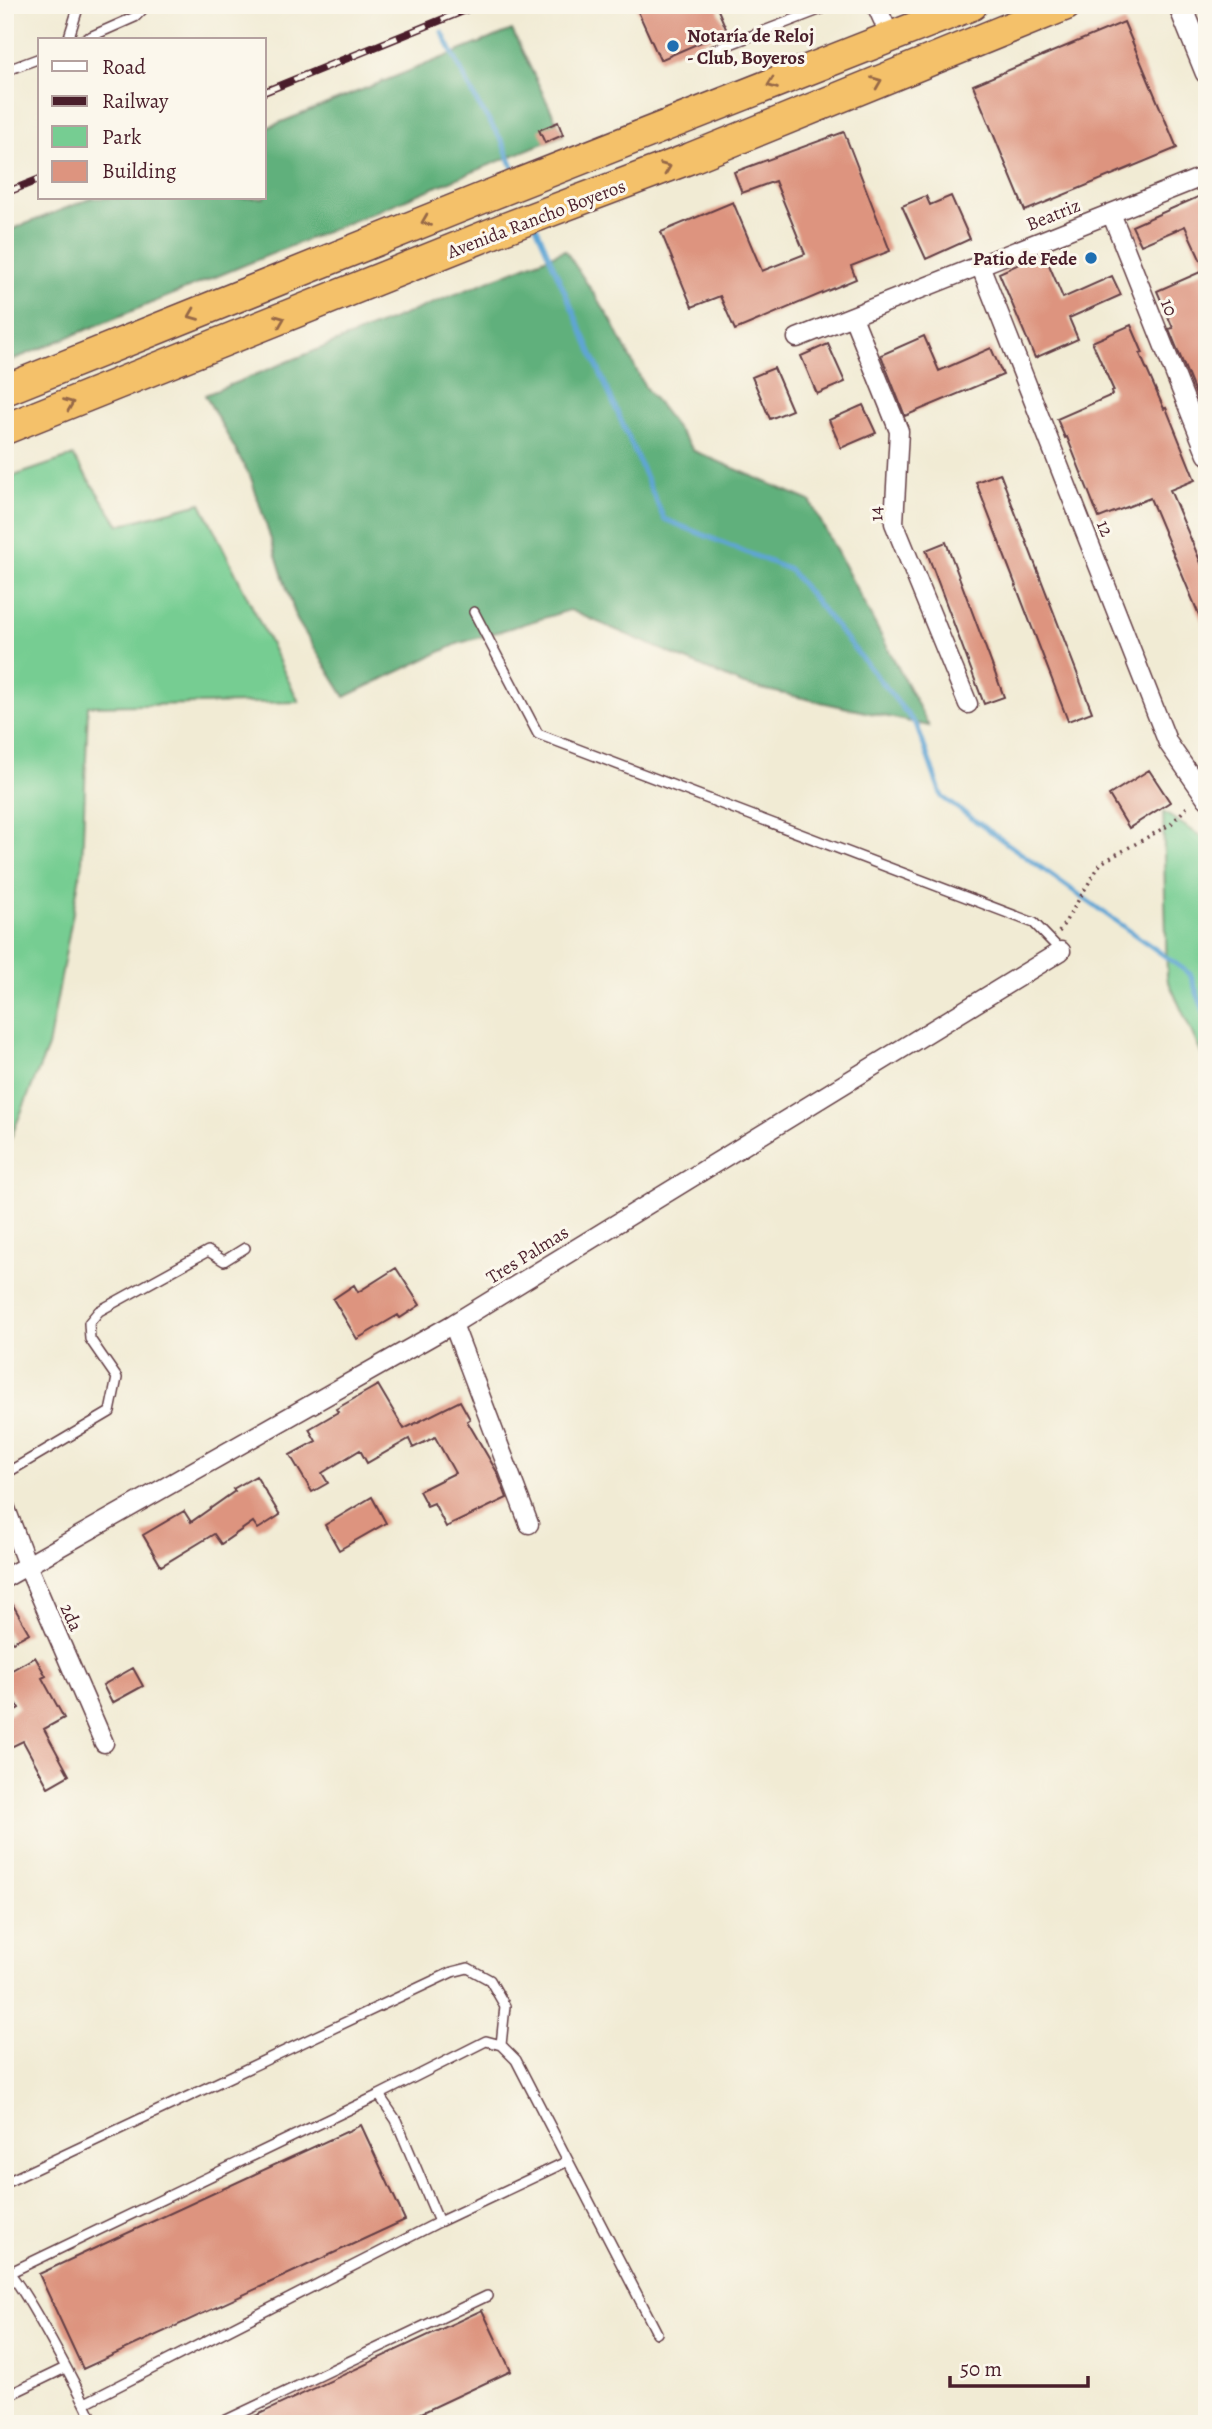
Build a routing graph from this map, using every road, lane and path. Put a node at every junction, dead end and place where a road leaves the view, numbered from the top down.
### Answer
1 (79, 5) edge
2 (147, 5) edge
3 (832, 5) edge
4 (876, 5) edge
5 (972, 5) edge
6 (1066, 5) edge
7 (1180, 5) edge
8 (69, 38) edge
9 (88, 38) edge
10 (891, 38) junction
11 (712, 51) dead end
12 (38, 59) edge
13 (5, 71) edge
14 (1207, 72) edge
15 (1207, 175) edge
16 (1111, 214) junction
17 (980, 265) junction
18 (853, 317) junction
19 (797, 338) dead end
20 (5, 390) edge
21 (5, 429) edge
22 (1207, 454) edge
23 (474, 612) dead end
24 (968, 704) dead end
25 (1204, 795) edge
26 (1057, 947) junction
27 (245, 1248) dead end
28 (453, 1324) junction
29 (5, 1474) edge
30 (5, 1506) edge
31 (529, 1524) dead end
32 (27, 1565) junction
33 (5, 1577) edge
34 (104, 1743) dead end
35 (501, 2045) junction
36 (379, 2095) junction
37 (568, 2161) junction
38 (5, 2183) edge
39 (439, 2222) junction
40 (8, 2271) edge
41 (487, 2296) dead end
42 (657, 2333) dead end
43 (65, 2368) junction
44 (5, 2397) edge
45 (85, 2403) junction
46 (95, 2424) edge
47 (218, 2424) edge

1 - 8 lane
2 - 9 lane
3 - 11 lane
4 - 10 street
5 - 10 highway, Avenida Rancho Boyeros
21 -> 6 highway, Avenida Rancho Boyeros
7 - 14 street
10 -> 20 highway, Avenida Rancho Boyeros
12 - 13 lane
15 - 16 street, Beatriz
16 - 17 street, Beatriz
16 - 22 street, 10
17 - 18 street, Beatriz
17 - 25 street, 12
18 - 19 street, Beatriz
18 - 24 street, 14
23 - 26 lane
25 - 26 path
26 - 28 street, Tres Palmas
27 - 29 lane
28 - 31 street
28 - 32 street, Tres Palmas
30 - 32 street, 2da
32 - 33 street, Tres Palmas
32 - 34 street, 2da
35 - 36 lane
35 - 37 lane
35 - 38 lane
36 - 39 lane
36 - 40 lane
37 - 39 lane
37 - 42 lane
39 - 45 lane
40 - 43 lane
41 - 47 lane
43 - 44 lane
43 - 45 lane
45 - 46 lane

